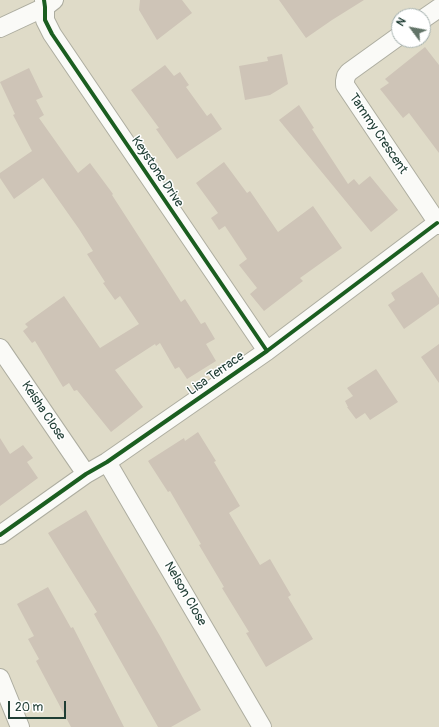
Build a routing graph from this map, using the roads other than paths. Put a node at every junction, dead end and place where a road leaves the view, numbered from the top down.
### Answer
1 (48, 2) edge
2 (0, 28) edge
3 (391, 42) edge
4 (438, 224) edge
5 (0, 348) edge
6 (267, 351) junction
7 (107, 462) junction
8 (86, 474) junction
9 (0, 534) edge
10 (0, 678) edge
11 (20, 727) edge
12 (262, 727) edge

1 - 2 street
1 - 6 street, Keystone Drive
3 - 4 street, Tammy Crescent
4 - 6 street, Lisa Terrace
5 - 8 street, Keisha Close
6 - 7 street, Lisa Terrace
7 - 8 street, Lisa Terrace
7 - 12 street, Nelson Close
8 - 9 street, Lisa Terrace
10 - 11 street

